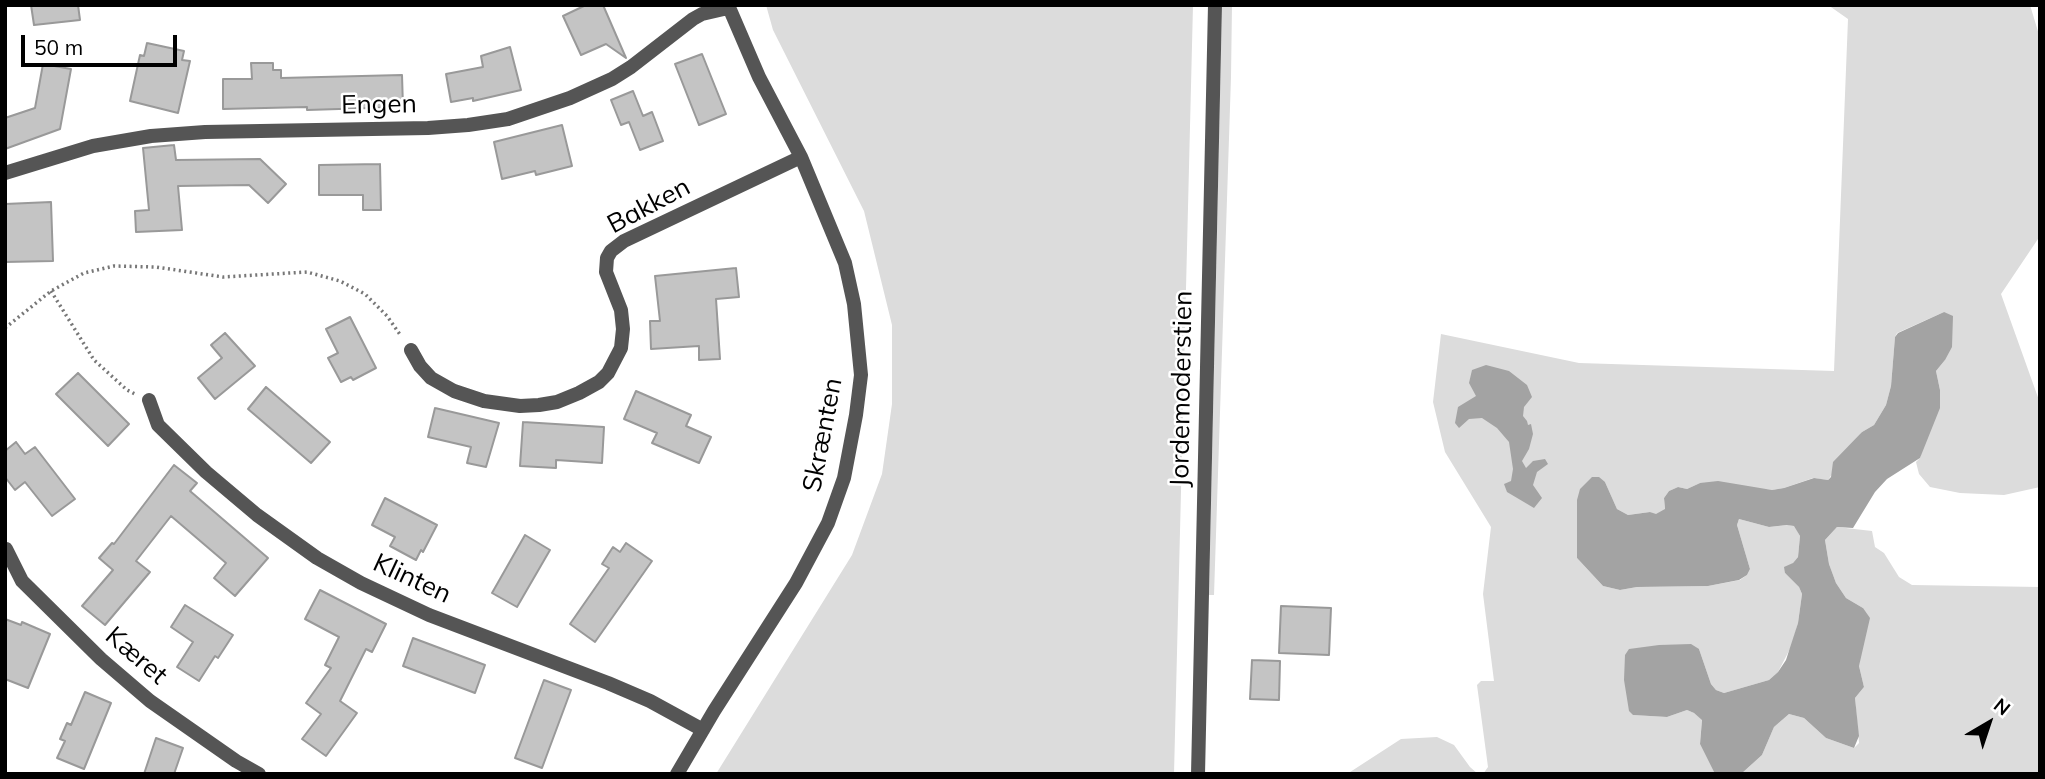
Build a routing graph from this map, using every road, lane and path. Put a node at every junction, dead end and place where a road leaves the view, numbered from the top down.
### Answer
1 (1215, 5) edge
2 (728, 6) edge
3 (801, 157) junction
4 (5, 173) edge
5 (51, 291) junction
6 (5, 328) edge
7 (411, 350) joint
8 (149, 400) joint
9 (6, 549) edge
10 (703, 730) junction
11 (259, 774) edge
12 (677, 774) edge
13 (1198, 774) edge

1 - 13 street, Jordemoderstien
2 - 3 street, Skrænten
2 - 4 street, Engen
3 - 7 street, Bakken
3 - 10 street, Skrænten
5 - 6 path
5 - 7 path
5 - 8 path
8 - 10 street, Klinten
9 - 11 street, Kæret
10 - 12 street, Skrænten

